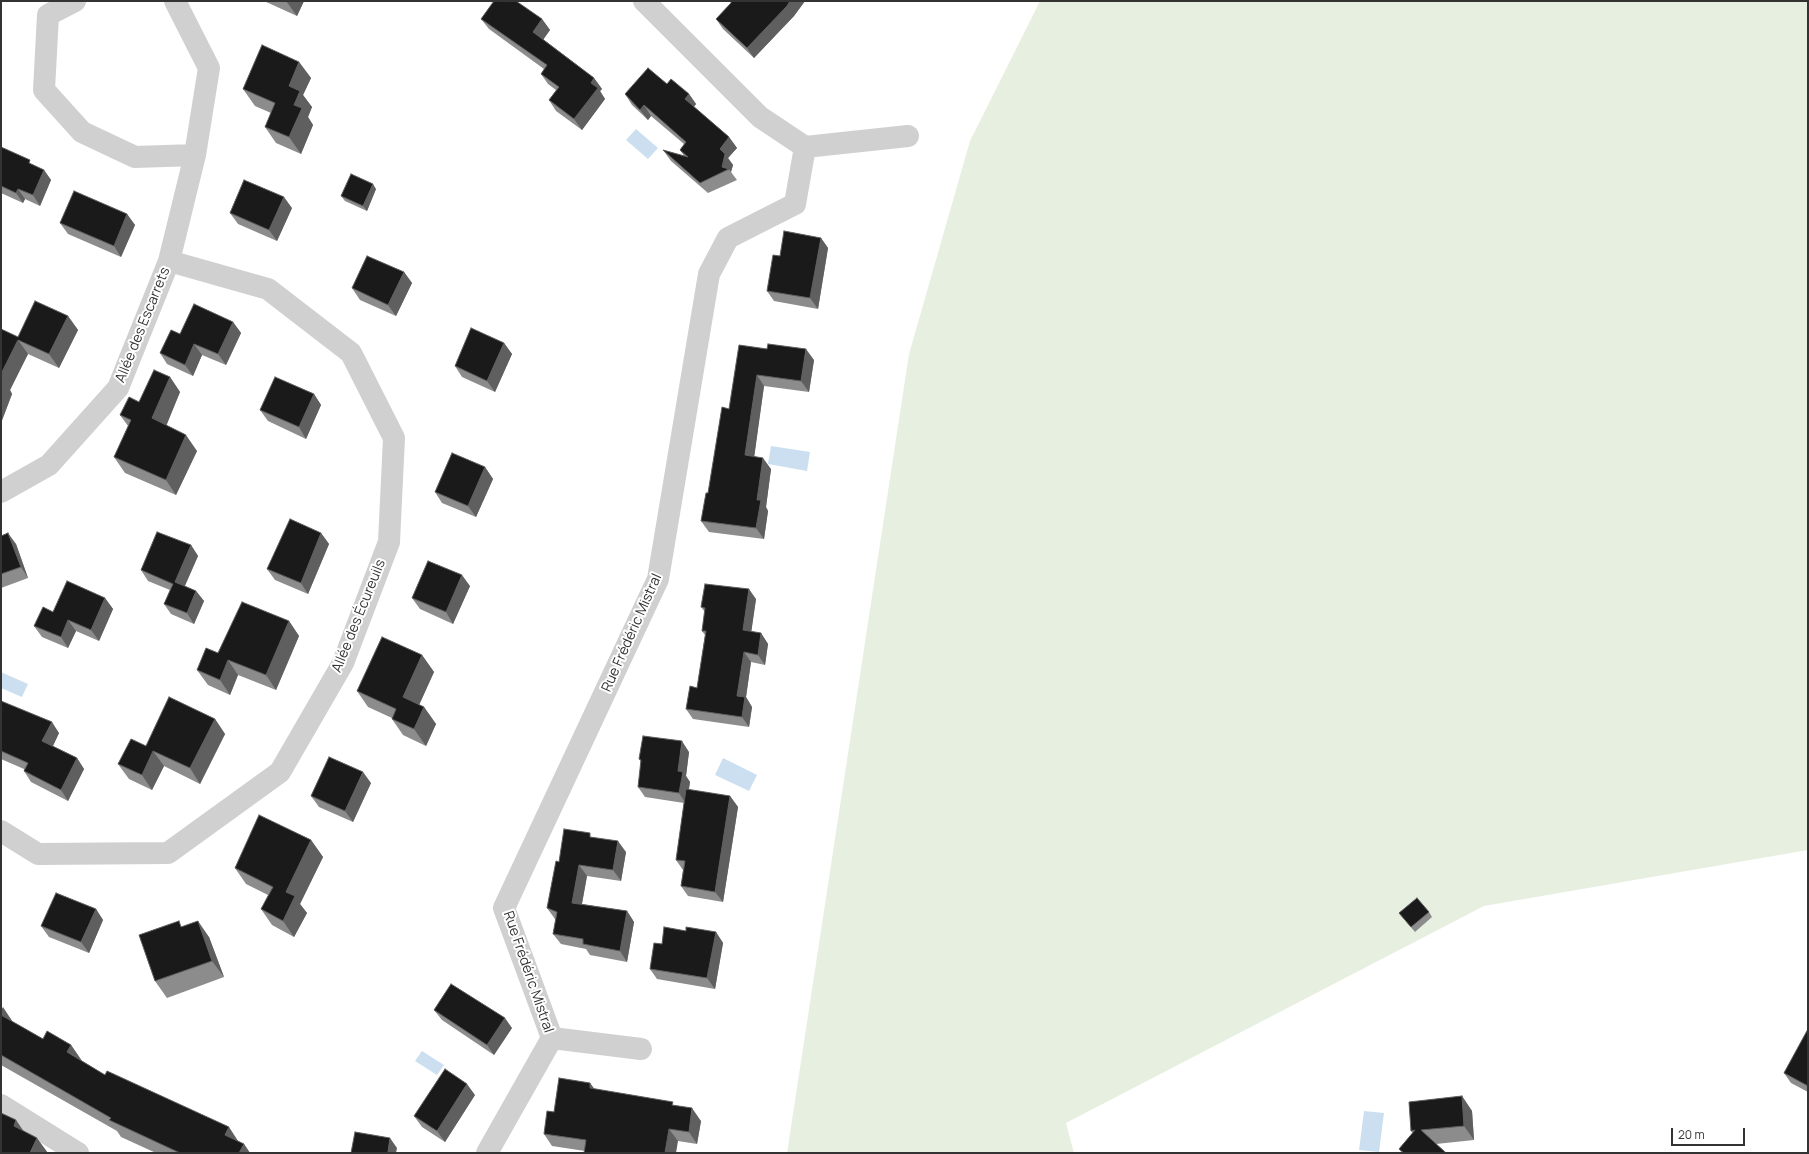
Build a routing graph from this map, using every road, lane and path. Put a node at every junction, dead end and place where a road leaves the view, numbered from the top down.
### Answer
1 (75, 1) edge
2 (175, 1) edge
3 (644, 1) edge
4 (908, 136) dead end
5 (805, 147) junction
6 (195, 155) junction
7 (170, 261) junction
8 (1, 492) edge
9 (1, 831) edge
10 (552, 1038) junction
11 (642, 1049) dead end
12 (1, 1105) edge
13 (78, 1153) edge
14 (487, 1153) edge

1 - 6 street
2 - 6 street, Allée des Escarrets
3 - 5 street
4 - 5 street
5 - 10 street, Rue Frédéric Mistral
6 - 7 street, Allée des Escarrets
7 - 8 street, Allée des Escarrets
7 - 9 street, Allée des Écureuils
10 - 11 street
10 - 14 street, Rue Frédéric Mistral
12 - 13 street

